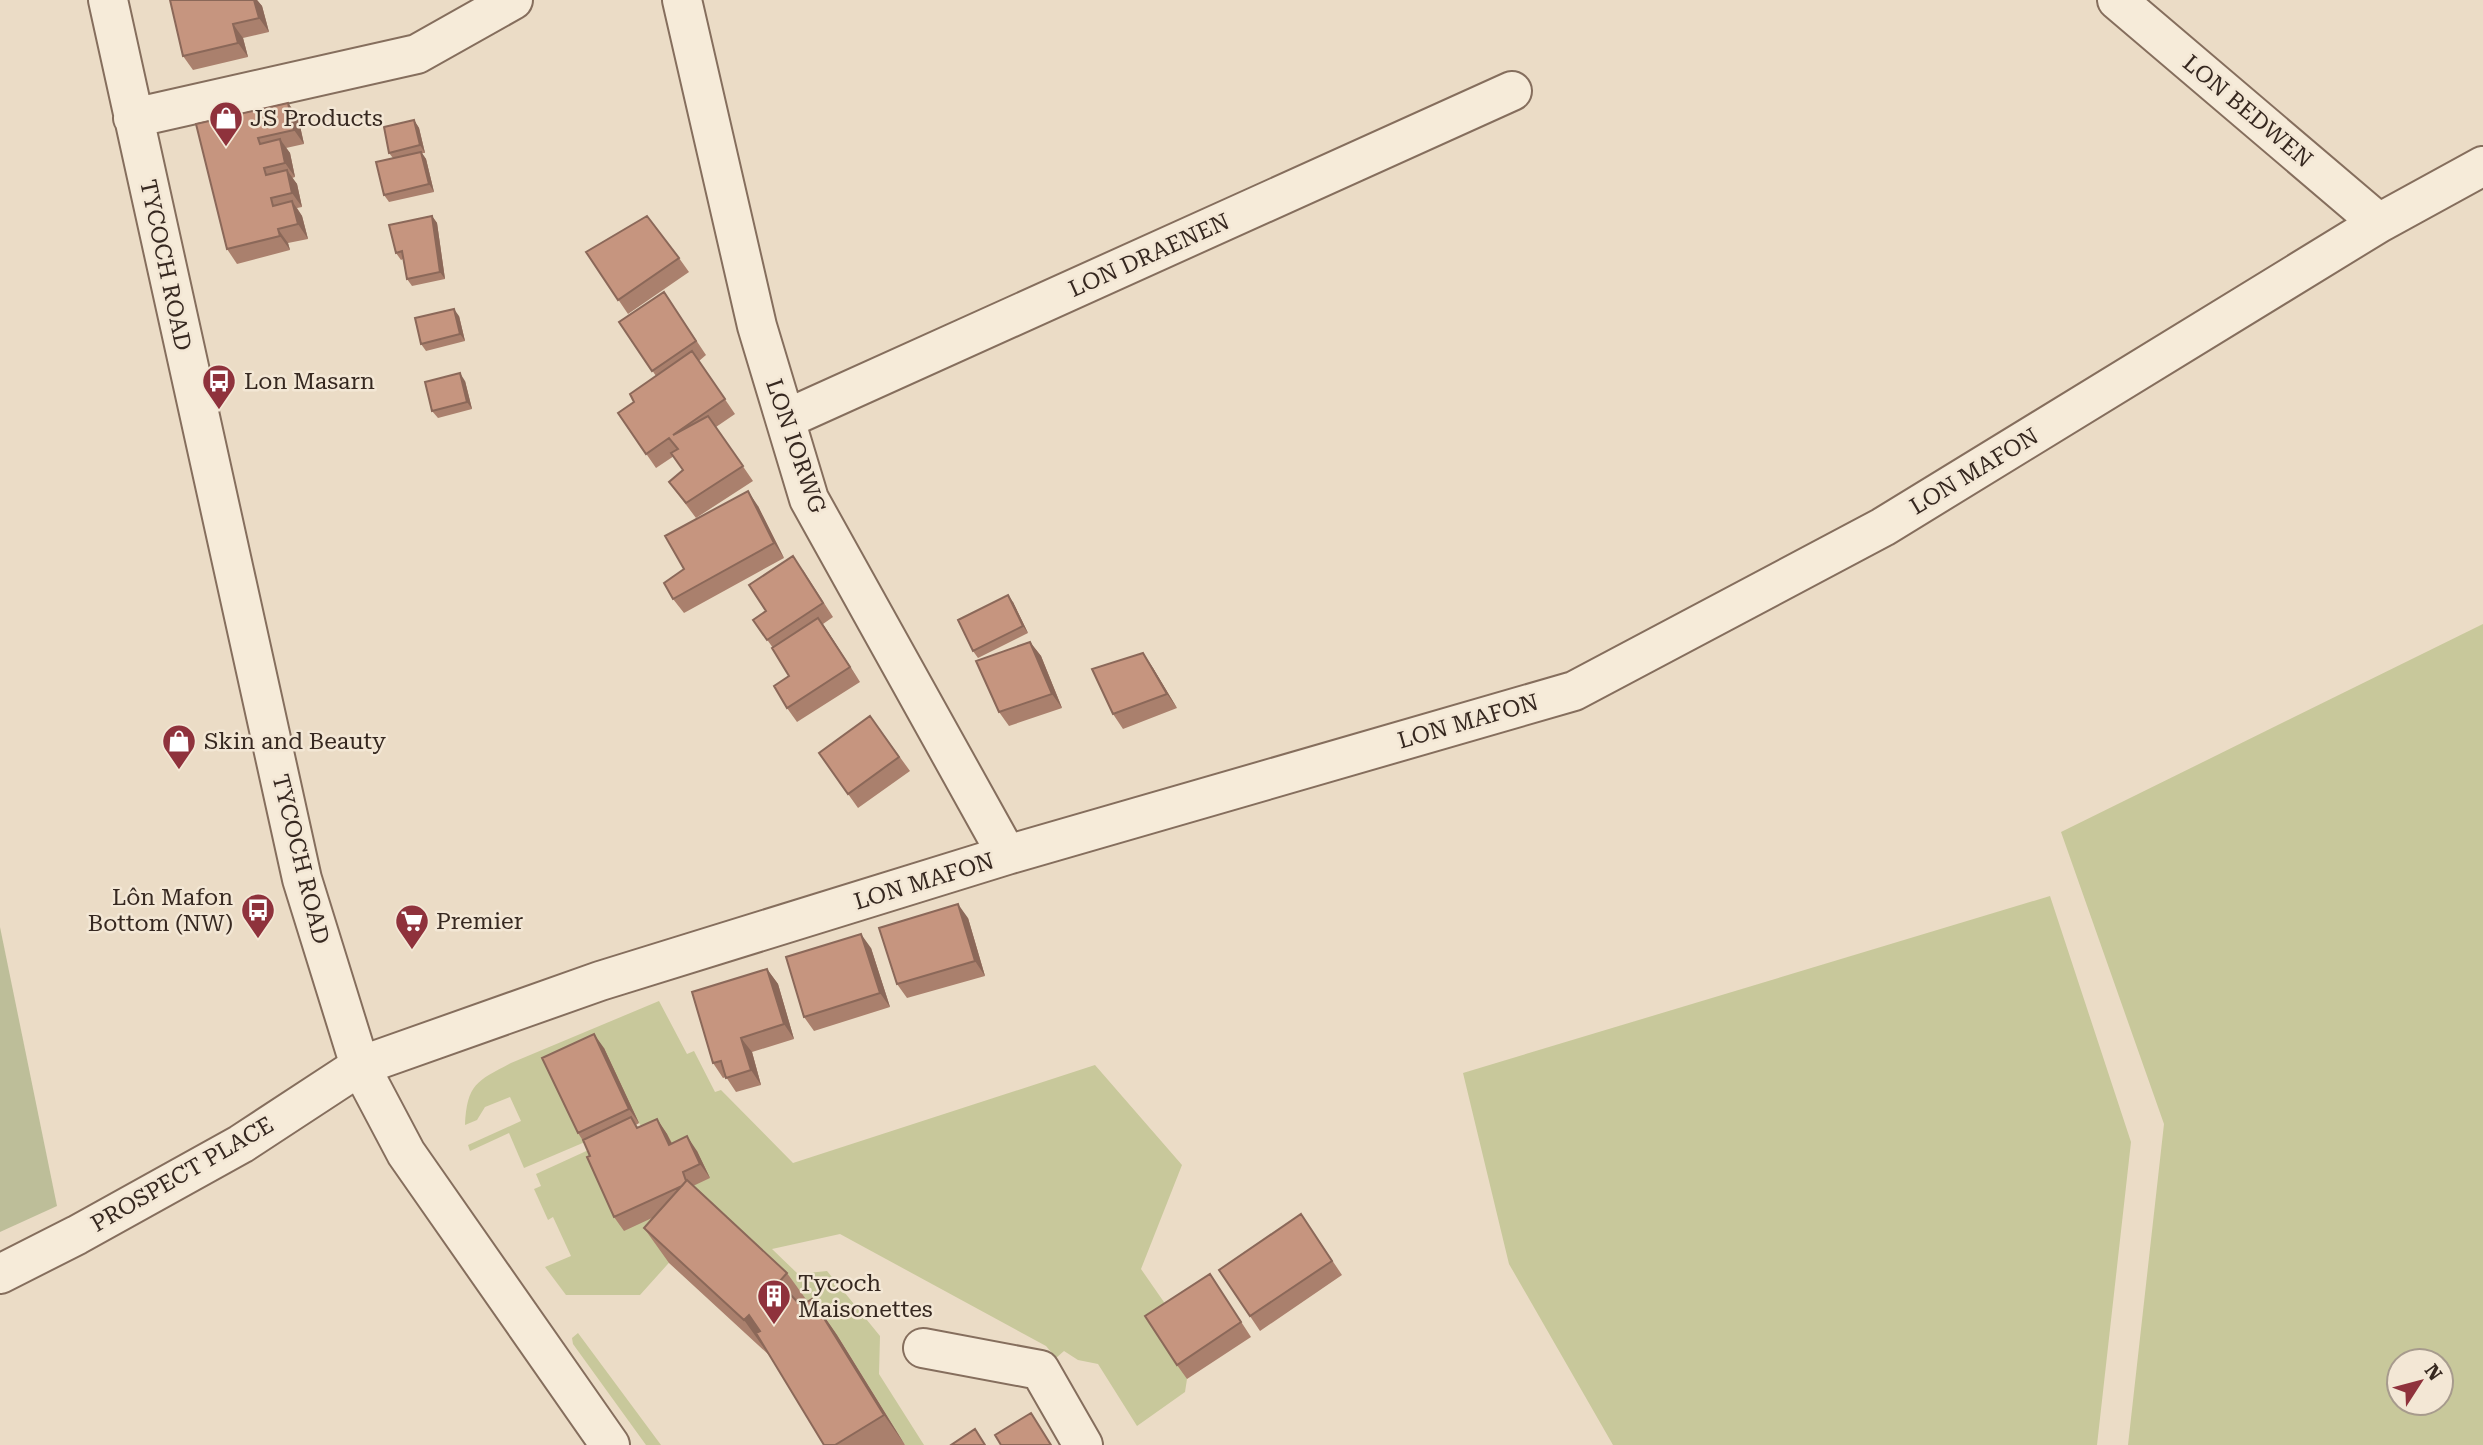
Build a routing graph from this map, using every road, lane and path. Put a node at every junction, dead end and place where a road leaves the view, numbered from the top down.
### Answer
1 (108, 0) edge
2 (513, 0) edge
3 (682, 0) edge
4 (2117, 0) edge
5 (1512, 91) dead end
6 (133, 118) junction
7 (2483, 166) edge
8 (2379, 223) junction
9 (786, 419) junction
10 (1007, 856) junction
11 (360, 1066) junction
12 (0, 1274) edge
13 (923, 1348) dead end
14 (610, 1445) edge
15 (1083, 1445) edge

1 - 6 street, TYCOCH ROAD
2 - 6 street
3 - 9 street, LON IORWG
4 - 8 street, LON BEDWEN
5 - 9 street, LON DRAENEN
6 - 11 street, TYCOCH ROAD
7 - 8 street, LON MAFON
8 - 10 street, LON MAFON
9 - 10 street, LON IORWG
10 - 11 street, LON MAFON
11 - 12 street, PROSPECT PLACE
11 - 14 street, TYCOCH ROAD
13 - 15 street

